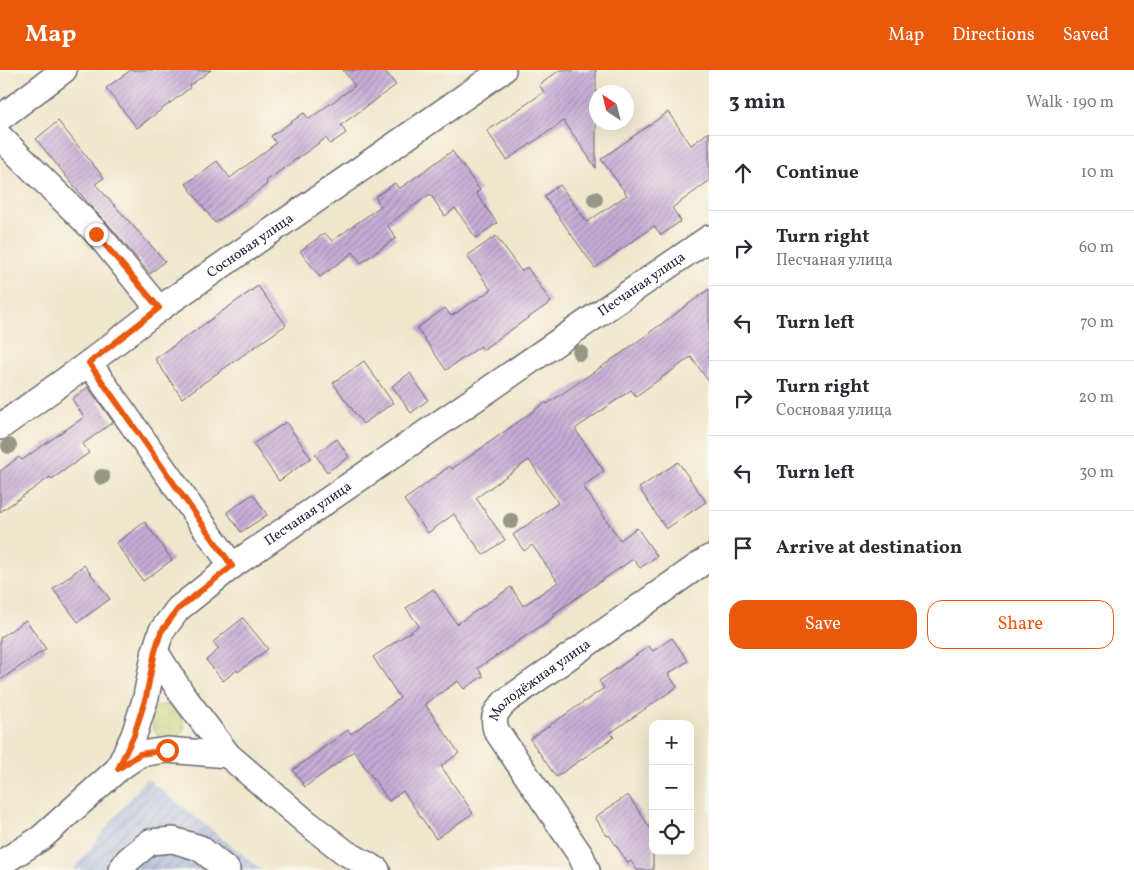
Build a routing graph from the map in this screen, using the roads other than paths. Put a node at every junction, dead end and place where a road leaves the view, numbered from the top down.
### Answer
1 (64, 70) edge
2 (503, 70) edge
3 (0, 118) edge
4 (0, 137) edge
5 (709, 238) edge
6 (159, 308) junction
7 (89, 363) junction
8 (0, 428) edge
9 (709, 558) edge
10 (232, 566) junction
11 (155, 651) junction
12 (228, 756) junction
13 (118, 769) junction
14 (0, 864) edge
15 (121, 870) edge
16 (227, 870) edge
17 (377, 870) edge
18 (587, 870) edge

1 - 3 street
2 - 6 street, Сосновая улица
4 - 6 street
5 - 10 street, Песчаная улица
6 - 7 street, Сосновая улица
7 - 8 street, Сосновая улица
7 - 10 street
9 - 18 street, Молодёжная улица
10 - 11 street, Песчаная улица
11 - 12 street
11 - 13 street, Песчаная улица
12 - 13 street
12 - 17 street
13 - 14 street, Песчаная улица
15 - 16 street

